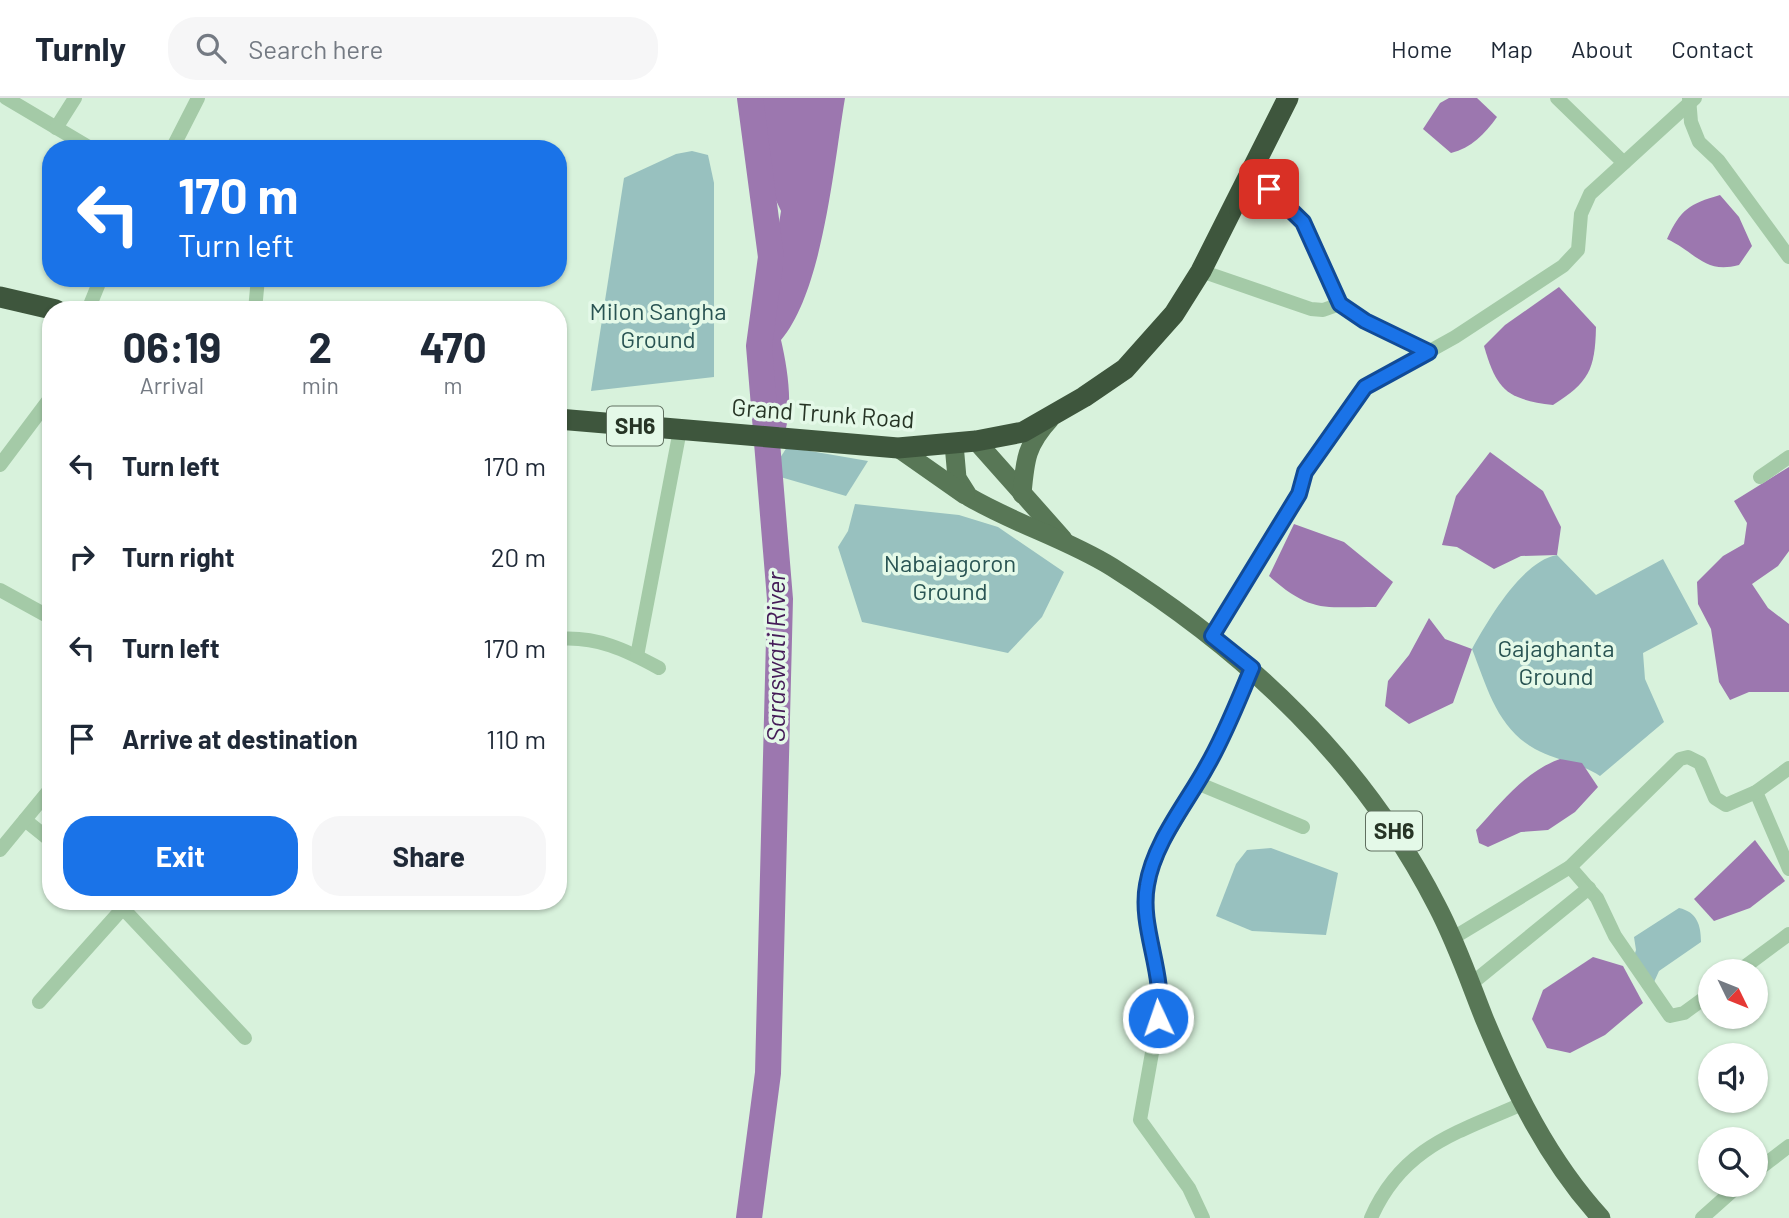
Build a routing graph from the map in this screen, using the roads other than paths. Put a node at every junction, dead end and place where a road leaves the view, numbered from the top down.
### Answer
1 (6, 98) edge
2 (75, 98) edge
3 (198, 98) edge
4 (1288, 98) edge
5 (1557, 98) edge
6 (1691, 99) edge
7 (56, 128) junction
8 (77, 140) edge
9 (177, 140) edge
10 (1624, 163) junction
11 (1251, 174) junction
12 (1789, 257) edge
13 (1201, 271) junction
14 (0, 297) edge
15 (1340, 304) junction
16 (42, 307) edge
17 (1429, 352) junction
18 (42, 409) edge
19 (1051, 418) junction
20 (567, 420) edge
21 (680, 430) junction
22 (976, 441) junction
23 (954, 444) junction
24 (898, 448) junction
25 (1789, 457) edge
26 (0, 465) edge
27 (1760, 477) dead end
28 (1022, 494) junction
29 (969, 497) junction
30 (1066, 542) junction
31 (0, 590) edge
32 (42, 613) edge
33 (1212, 636) junction
34 (567, 639) edge
35 (637, 656) junction
36 (659, 668) dead end
37 (1252, 668) junction
38 (1788, 771) edge
39 (1197, 783) junction
40 (1756, 792) junction
41 (42, 799) edge
42 (25, 820) junction
43 (1304, 827) dead end
44 (42, 834) edge
45 (0, 850) edge
46 (1570, 867) junction
47 (1789, 869) edge
48 (1589, 888) junction
49 (115, 910) edge
50 (124, 910) edge
51 (1789, 934) edge
52 (1453, 938) junction
53 (1756, 959) edge
54 (1471, 984) junction
55 (39, 1002) dead end
56 (1698, 1003) edge
57 (245, 1038) dead end
58 (1522, 1104) junction
59 (1789, 1146) edge
60 (1768, 1162) edge
61 (1726, 1197) edge
62 (1203, 1218) edge
63 (1371, 1218) edge
64 (1601, 1218) edge
65 (1702, 1218) edge

1 - 7 street
2 - 7 street
3 - 9 street
4 - 11 highway, Grand Trunk Road
5 - 10 street
6 - 10 street
6 - 12 street
7 - 8 street
10 - 17 street
11 - 13 highway, Grand Trunk Road
11 - 15 street
13 - 15 street
13 - 19 highway, Grand Trunk Road
14 - 16 highway
15 - 17 street
17 - 33 street
18 - 26 street
19 - 22 highway, Grand Trunk Road
19 - 28 main road
20 - 21 highway, Grand Trunk Road / SH6
21 - 24 highway, Grand Trunk Road / SH6
21 - 35 street
22 - 23 highway, Grand Trunk Road / SH6
22 - 28 main road, SH6
23 - 24 highway, Grand Trunk Road / SH6
23 - 29 main road
24 - 29 main road
25 - 27 street
28 - 30 main road, SH6
29 - 30 main road, SH6
30 - 33 main road, SH6
31 - 32 street
33 - 37 main road, SH6
34 - 35 street
35 - 36 street
37 - 39 street
37 - 52 main road, SH6
38 - 40 street
39 - 43 street
39 - 62 street
40 - 46 street
40 - 47 street
41 - 42 street
42 - 44 street
42 - 45 street
46 - 48 street
46 - 52 street
48 - 54 street
48 - 56 street
49 - 55 street
50 - 57 street
51 - 53 street
52 - 54 main road, SH6
54 - 58 main road, SH6
58 - 63 street
58 - 64 main road, SH6
59 - 60 street
61 - 65 street

